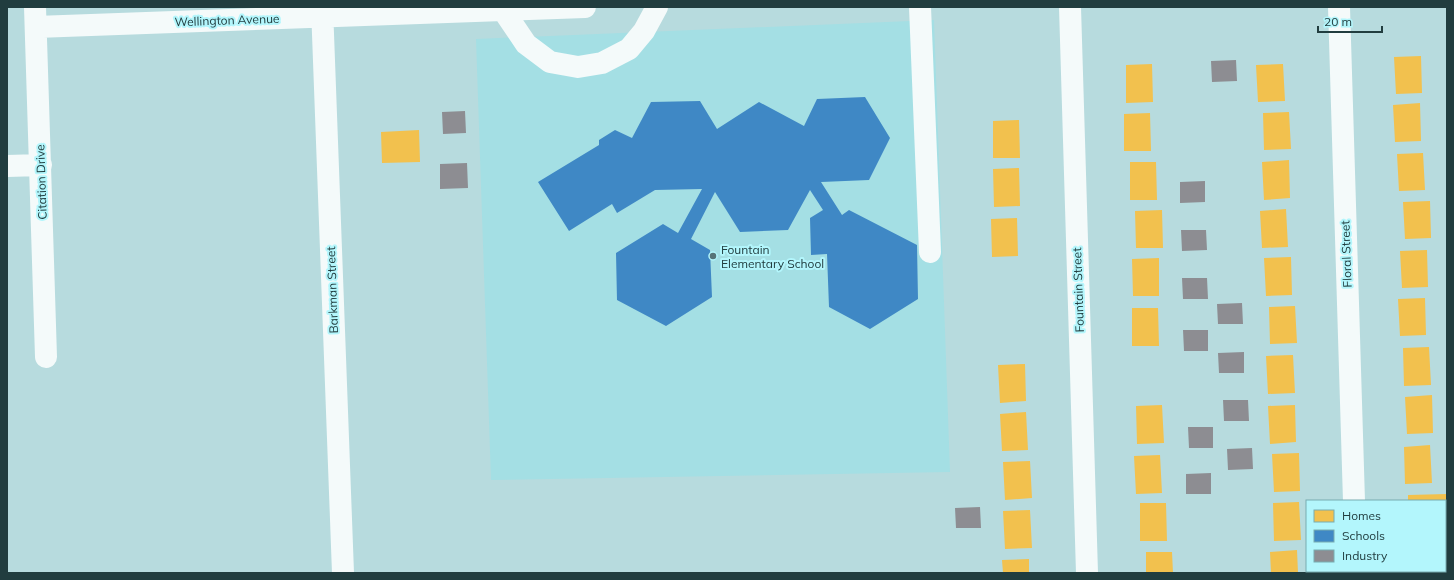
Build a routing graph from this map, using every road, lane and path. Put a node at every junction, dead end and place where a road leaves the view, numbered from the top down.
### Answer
1 (585, 7) edge
2 (657, 7) edge
3 (920, 7) edge
4 (1070, 7) edge
5 (1338, 7) edge
6 (503, 10) junction
7 (322, 12) edge
8 (35, 17) edge
9 (40, 165) junction
10 (7, 166) edge
11 (930, 252) dead end
12 (46, 357) dead end
13 (1354, 500) edge
14 (343, 573) edge
15 (1087, 573) edge

1 - 6 street, Wellington Avenue
2 - 6 street
3 - 11 street
4 - 15 street, Fountain Street
5 - 13 street, Floral Street
6 - 7 street, Wellington Avenue
7 - 8 street, Wellington Avenue
7 - 14 street, Barkman Street
8 - 9 street, Citation Drive
9 - 10 street
9 - 12 street, Citation Drive

